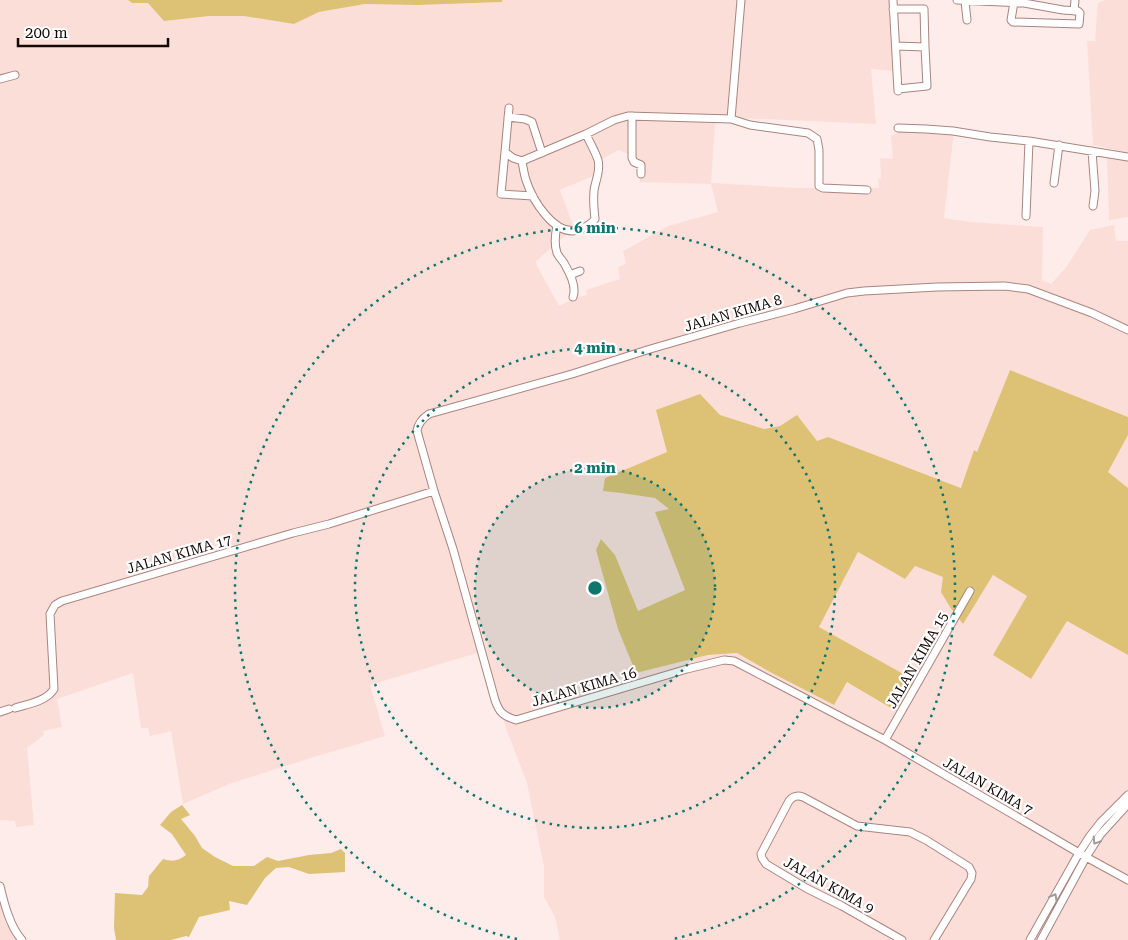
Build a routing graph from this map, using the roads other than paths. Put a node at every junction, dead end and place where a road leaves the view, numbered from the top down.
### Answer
1 (741, 0) edge
2 (893, 0) edge
3 (957, 0) edge
4 (1075, 0) edge
5 (965, 1) edge
6 (1014, 2) junction
7 (893, 9) junction
8 (1075, 11) junction
9 (967, 20) dead end
10 (896, 46) junction
11 (926, 47) junction
12 (14, 76) dead end
13 (0, 79) edge
14 (509, 108) dead end
15 (632, 116) junction
16 (508, 117) junction
17 (731, 118) junction
18 (898, 128) dead end
19 (586, 134) junction
20 (1029, 141) junction
21 (1059, 145) junction
22 (1092, 150) junction
23 (505, 152) junction
24 (542, 153) junction
25 (1128, 156) edge
26 (522, 161) junction
27 (641, 174) dead end
28 (1054, 183) dead end
29 (867, 190) dead end
30 (533, 196) junction
31 (1093, 206) dead end
32 (1026, 216) dead end
33 (557, 226) junction
34 (580, 270) dead end
35 (570, 274) junction
36 (573, 297) dead end
37 (1128, 330) edge
38 (434, 491) junction
39 (970, 592) dead end
40 (0, 712) edge
41 (885, 740) junction
42 (1128, 795) edge
43 (1128, 804) edge
44 (1079, 853) junction
45 (1086, 857) junction
46 (1128, 880) edge
47 (0, 886) edge
48 (22, 940) edge
49 (902, 940) edge
50 (934, 940) edge
51 (1030, 940) edge
52 (1041, 940) edge

1 - 17 street
2 - 7 street
3 - 5 street
4 - 8 street
5 - 6 street
5 - 9 street
6 - 8 street
6 - 8 street
7 - 10 street
7 - 11 street
10 - 11 street
10 - 11 street
12 - 13 street
14 - 16 street
15 - 17 street
15 - 19 street
15 - 27 street
16 - 23 street
16 - 24 street
17 - 29 street
18 - 20 street
19 - 24 street
19 - 33 street
20 - 21 street
20 - 32 street
21 - 22 street
21 - 28 street
22 - 25 street
22 - 31 street
23 - 26 street
23 - 30 street
24 - 26 street
26 - 30 street
30 - 33 street
33 - 35 street
34 - 35 street
35 - 36 street
37 - 38 street, JALAN KIMA 8
38 - 40 street, JALAN KIMA 17
38 - 41 street, JALAN KIMA 16
39 - 41 street, JALAN KIMA 15
41 - 44 street, JALAN KIMA 7
42 - 44 street
43 -> 45 street
44 - 45 street, JALAN KIMA 7
51 -> 44 street
45 - 46 street, JALAN KIMA 7
45 - 52 street
47 - 48 street
49 - 50 street, JALAN KIMA 9

